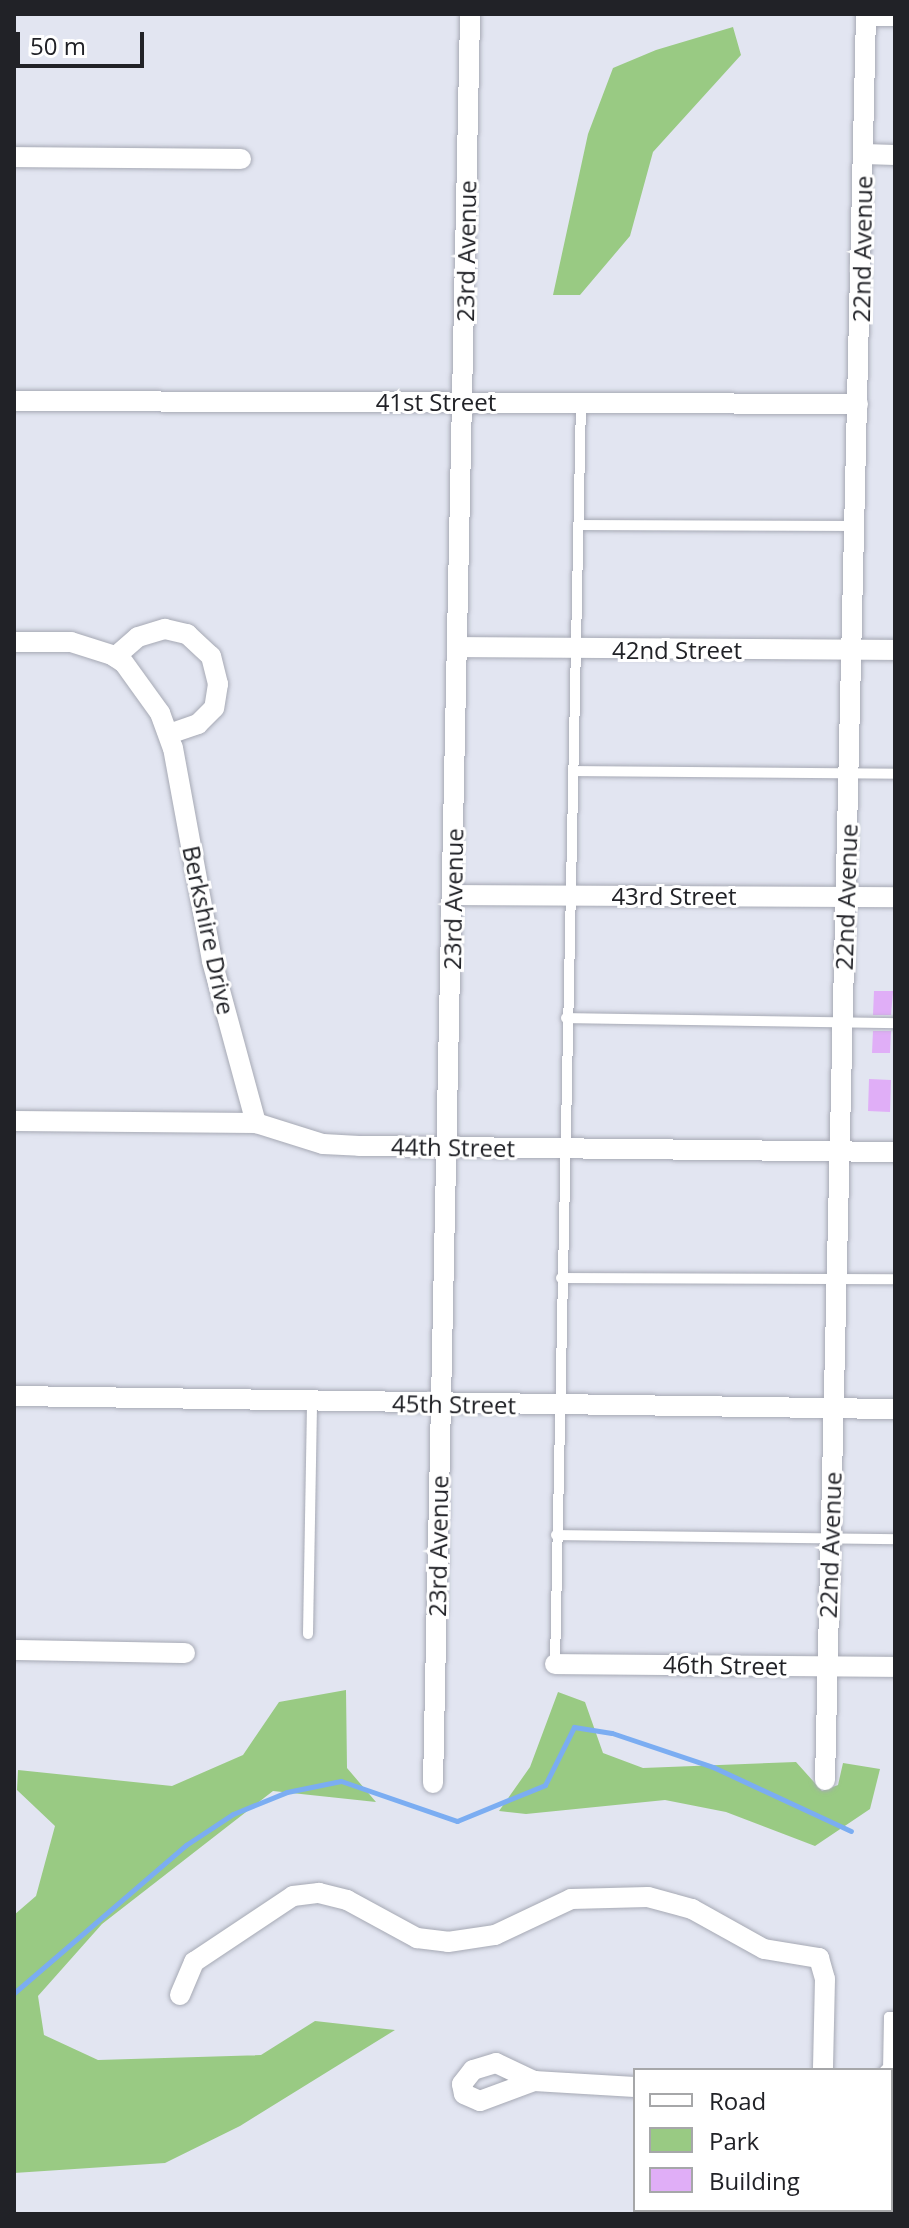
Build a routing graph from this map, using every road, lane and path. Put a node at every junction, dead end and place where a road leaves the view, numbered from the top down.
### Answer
1 (470, 14) edge
2 (866, 18) edge
3 (895, 21) edge
4 (864, 154) junction
5 (895, 155) edge
6 (14, 157) edge
7 (241, 159) dead end
8 (14, 401) edge
9 (581, 402) junction
10 (464, 403) junction
11 (858, 404) junction
12 (578, 525) junction
13 (855, 526) junction
14 (14, 642) edge
15 (459, 647) junction
16 (577, 650) junction
17 (852, 650) junction
18 (895, 650) edge
19 (115, 657) junction
20 (169, 734) junction
21 (573, 771) junction
22 (849, 774) junction
23 (895, 774) edge
24 (453, 895) junction
25 (569, 896) junction
26 (846, 897) junction
27 (895, 897) edge
28 (566, 1018) junction
29 (842, 1022) junction
30 (895, 1023) edge
31 (14, 1121) edge
32 (256, 1123) junction
33 (447, 1146) junction
34 (564, 1149) junction
35 (839, 1152) junction
36 (895, 1152) edge
37 (561, 1278) junction
38 (837, 1278) junction
39 (895, 1279) edge
40 (14, 1396) edge
41 (312, 1403) junction
42 (442, 1404) junction
43 (560, 1405) junction
44 (834, 1408) junction
45 (895, 1409) edge
46 (556, 1535) junction
47 (830, 1538) junction
48 (895, 1539) edge
49 (308, 1634) dead end
50 (14, 1650) edge
51 (185, 1653) dead end
52 (555, 1664) joint
53 (827, 1666) junction
54 (895, 1667) edge
55 (825, 1780) dead end
56 (433, 1783) dead end
57 (180, 1995) dead end
58 (895, 2017) edge
59 (823, 2068) edge
60 (888, 2068) edge
61 (534, 2081) dead end
62 (633, 2087) edge

1 - 10 street, 23rd Avenue
2 - 3 lane
2 - 4 street, 22nd Avenue
4 - 5 street
4 - 11 street, 22nd Avenue
6 - 7 street
8 - 10 street, 41st Street
9 - 10 street, 41st Street
9 - 11 street, 41st Street
9 - 12 lane
10 - 15 street, 23rd Avenue
11 - 13 street, 22nd Avenue
12 - 13 lane
12 - 16 lane
13 - 17 street, 22nd Avenue
14 - 19 street
15 - 16 street, 42nd Street
15 - 24 street, 23rd Avenue
16 - 17 street, 42nd Street
16 - 21 lane
17 - 18 street, 42nd Street
17 - 22 street, 22nd Avenue
19 - 20 street, Berkshire Drive
19 - 20 street
20 - 32 street, Berkshire Drive
21 - 22 lane
21 - 25 lane
22 - 23 lane
22 - 26 street, 22nd Avenue
24 - 25 street, 43rd Street
24 - 33 street, 23rd Avenue
25 - 26 street, 43rd Street
25 - 28 lane
26 - 27 street, 43rd Street
26 - 29 street, 22nd Avenue
28 - 29 lane
28 - 34 lane
29 - 30 lane
29 - 35 street, 22nd Avenue
31 - 32 street, 44th Street
32 - 33 street, 44th Street
33 - 34 street, 44th Street
33 - 42 street, 23rd Avenue
34 - 35 street, 44th Street
34 - 37 lane
35 - 36 street, 44th Street
35 - 38 street, 22nd Avenue
37 - 38 lane
37 - 43 lane
38 - 39 lane
38 - 44 street, 22nd Avenue
40 - 41 street, 45th Street
41 - 42 street, 45th Street
41 - 49 lane
42 - 43 street, 45th Street
42 - 56 street, 23rd Avenue
43 - 44 street, 45th Street
43 - 46 lane
44 - 45 street, 45th Street
44 - 47 street, 22nd Avenue
46 - 47 lane
46 - 52 lane
47 - 48 lane
47 - 53 street, 22nd Avenue
50 - 51 street
52 - 53 street, 46th Street
53 - 54 street, 46th Street
53 - 55 street, 22nd Avenue
57 - 59 street
58 - 60 lane
61 - 62 street

